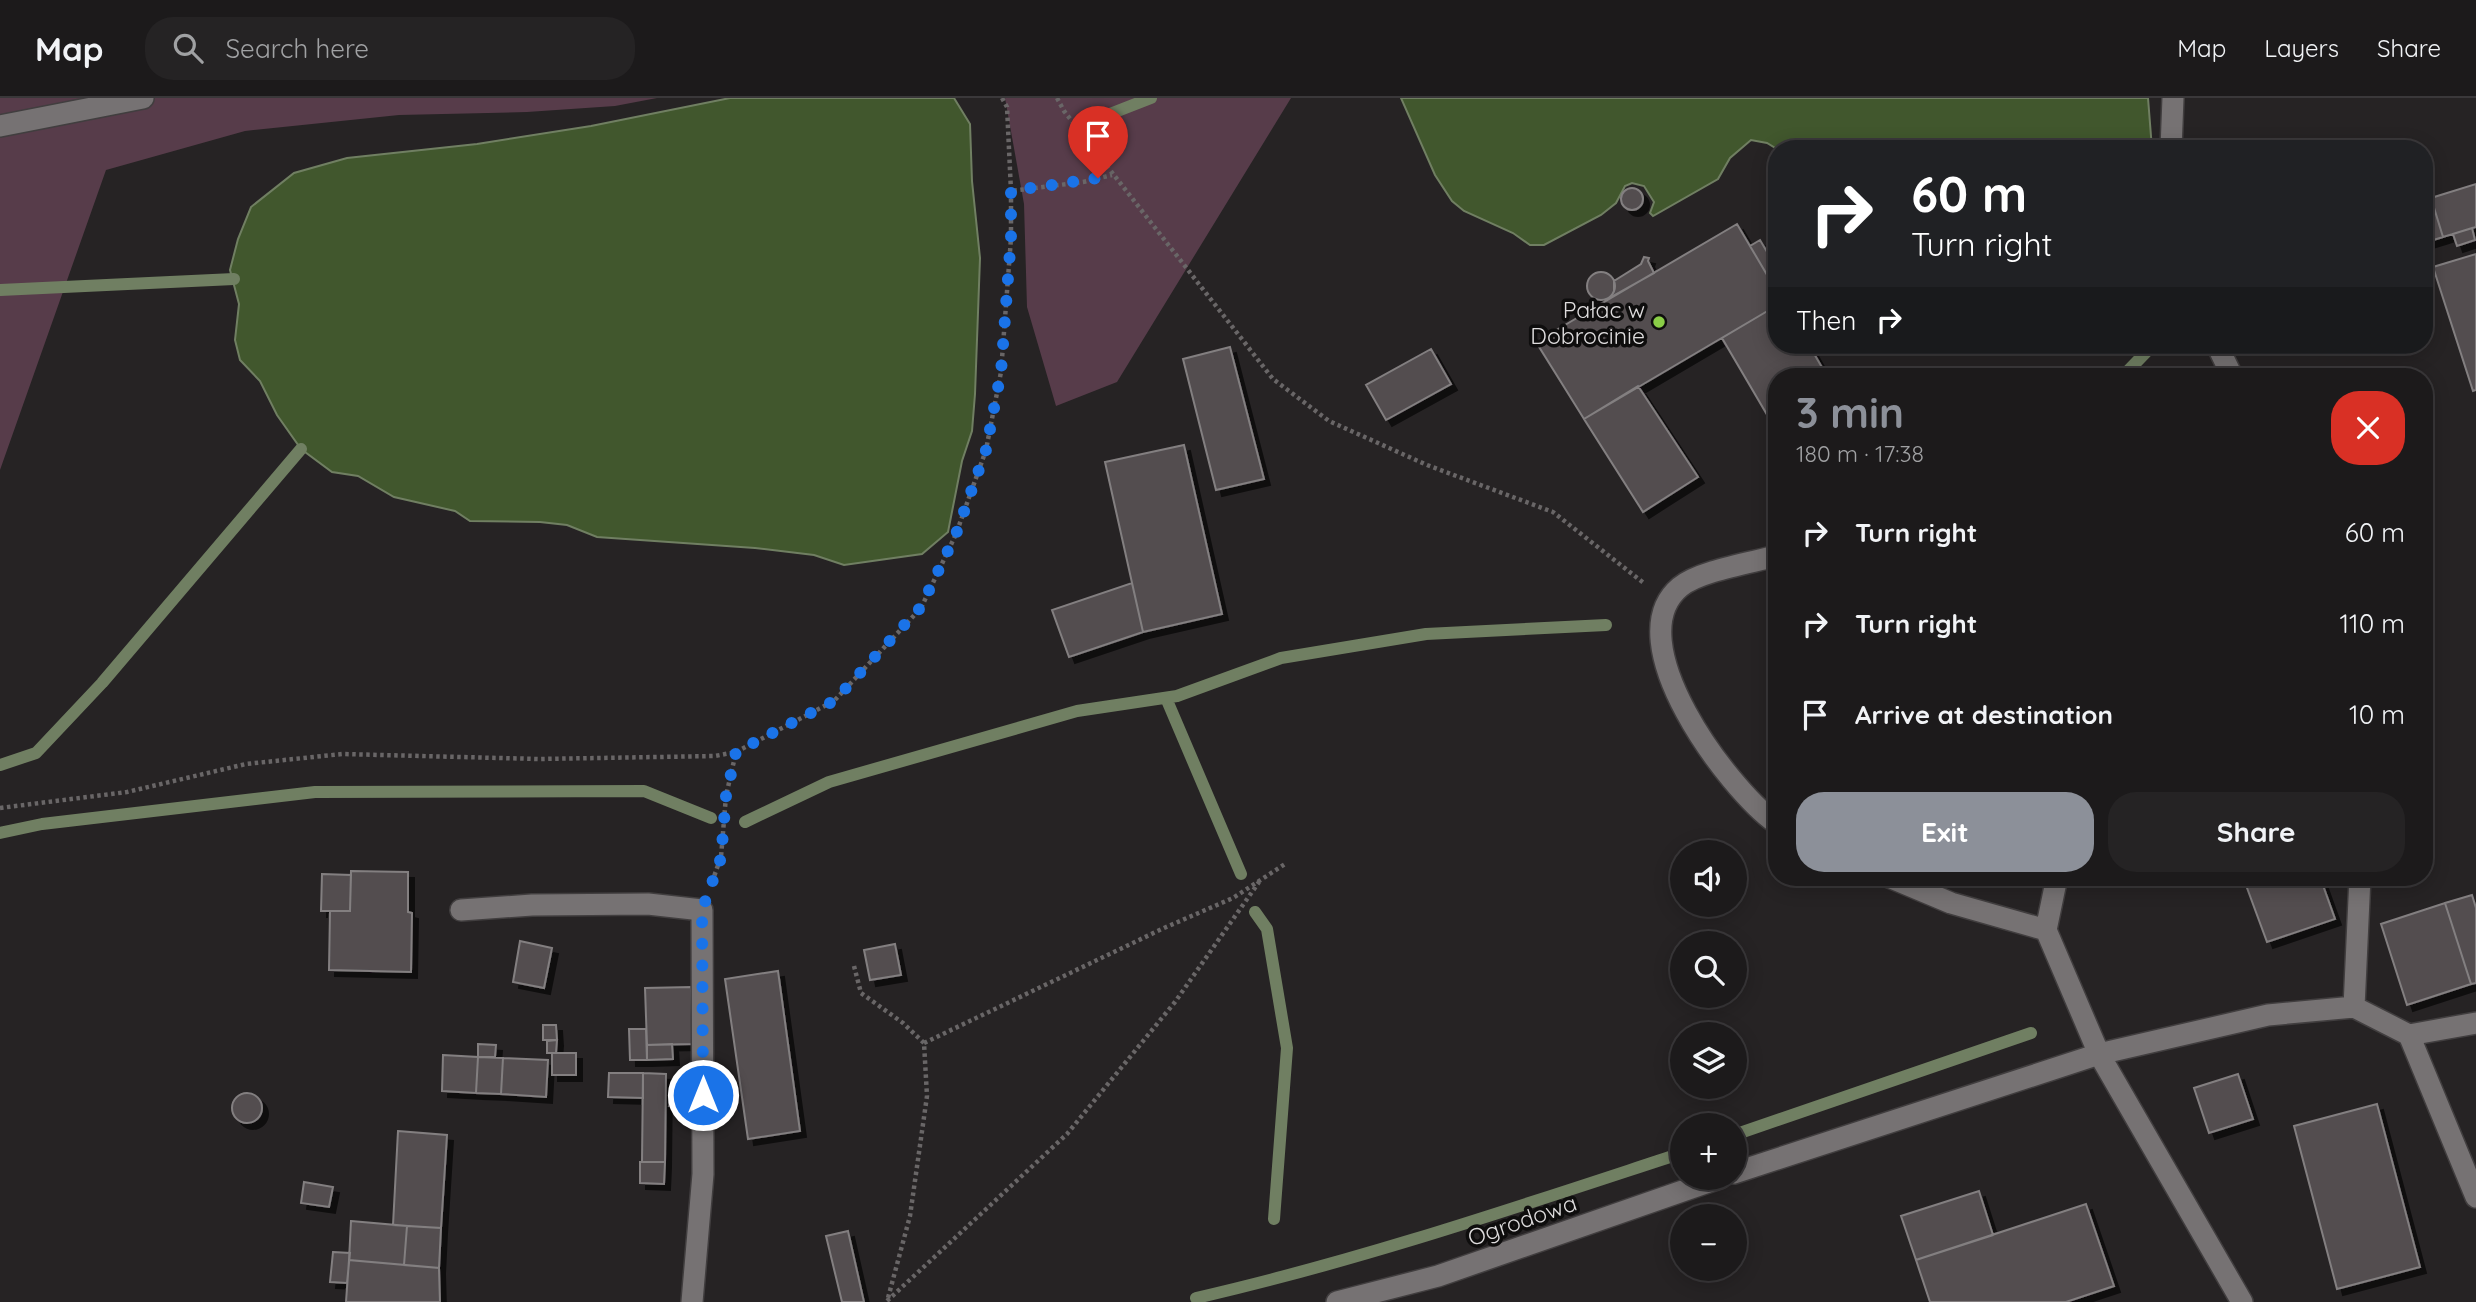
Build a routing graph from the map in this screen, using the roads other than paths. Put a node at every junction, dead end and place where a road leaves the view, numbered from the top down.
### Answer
1 (143, 98) edge
2 (2173, 98) edge
3 (0, 126) edge
4 (2171, 140) edge
5 (1768, 558) edge
6 (1768, 815) edge
7 (1910, 886) edge
8 (2055, 886) edge
9 (2360, 886) edge
10 (461, 910) dead end
11 (2046, 930) junction
12 (2354, 1007) junction
13 (2476, 1023) edge
14 (2409, 1035) junction
15 (2099, 1054) junction
16 (1747, 1169) edge
17 (1685, 1190) edge
18 (2476, 1197) edge
19 (692, 1302) edge
20 (1337, 1302) edge
21 (2242, 1302) edge

1 - 3 street
2 - 4 street
5 - 6 street
7 - 11 street
8 - 11 street
9 - 12 street
10 - 19 street
11 - 15 street
12 - 14 street
12 - 15 street
13 - 14 street
14 - 18 street
15 - 16 street
15 - 21 street
17 - 20 street, Ogrodowa

